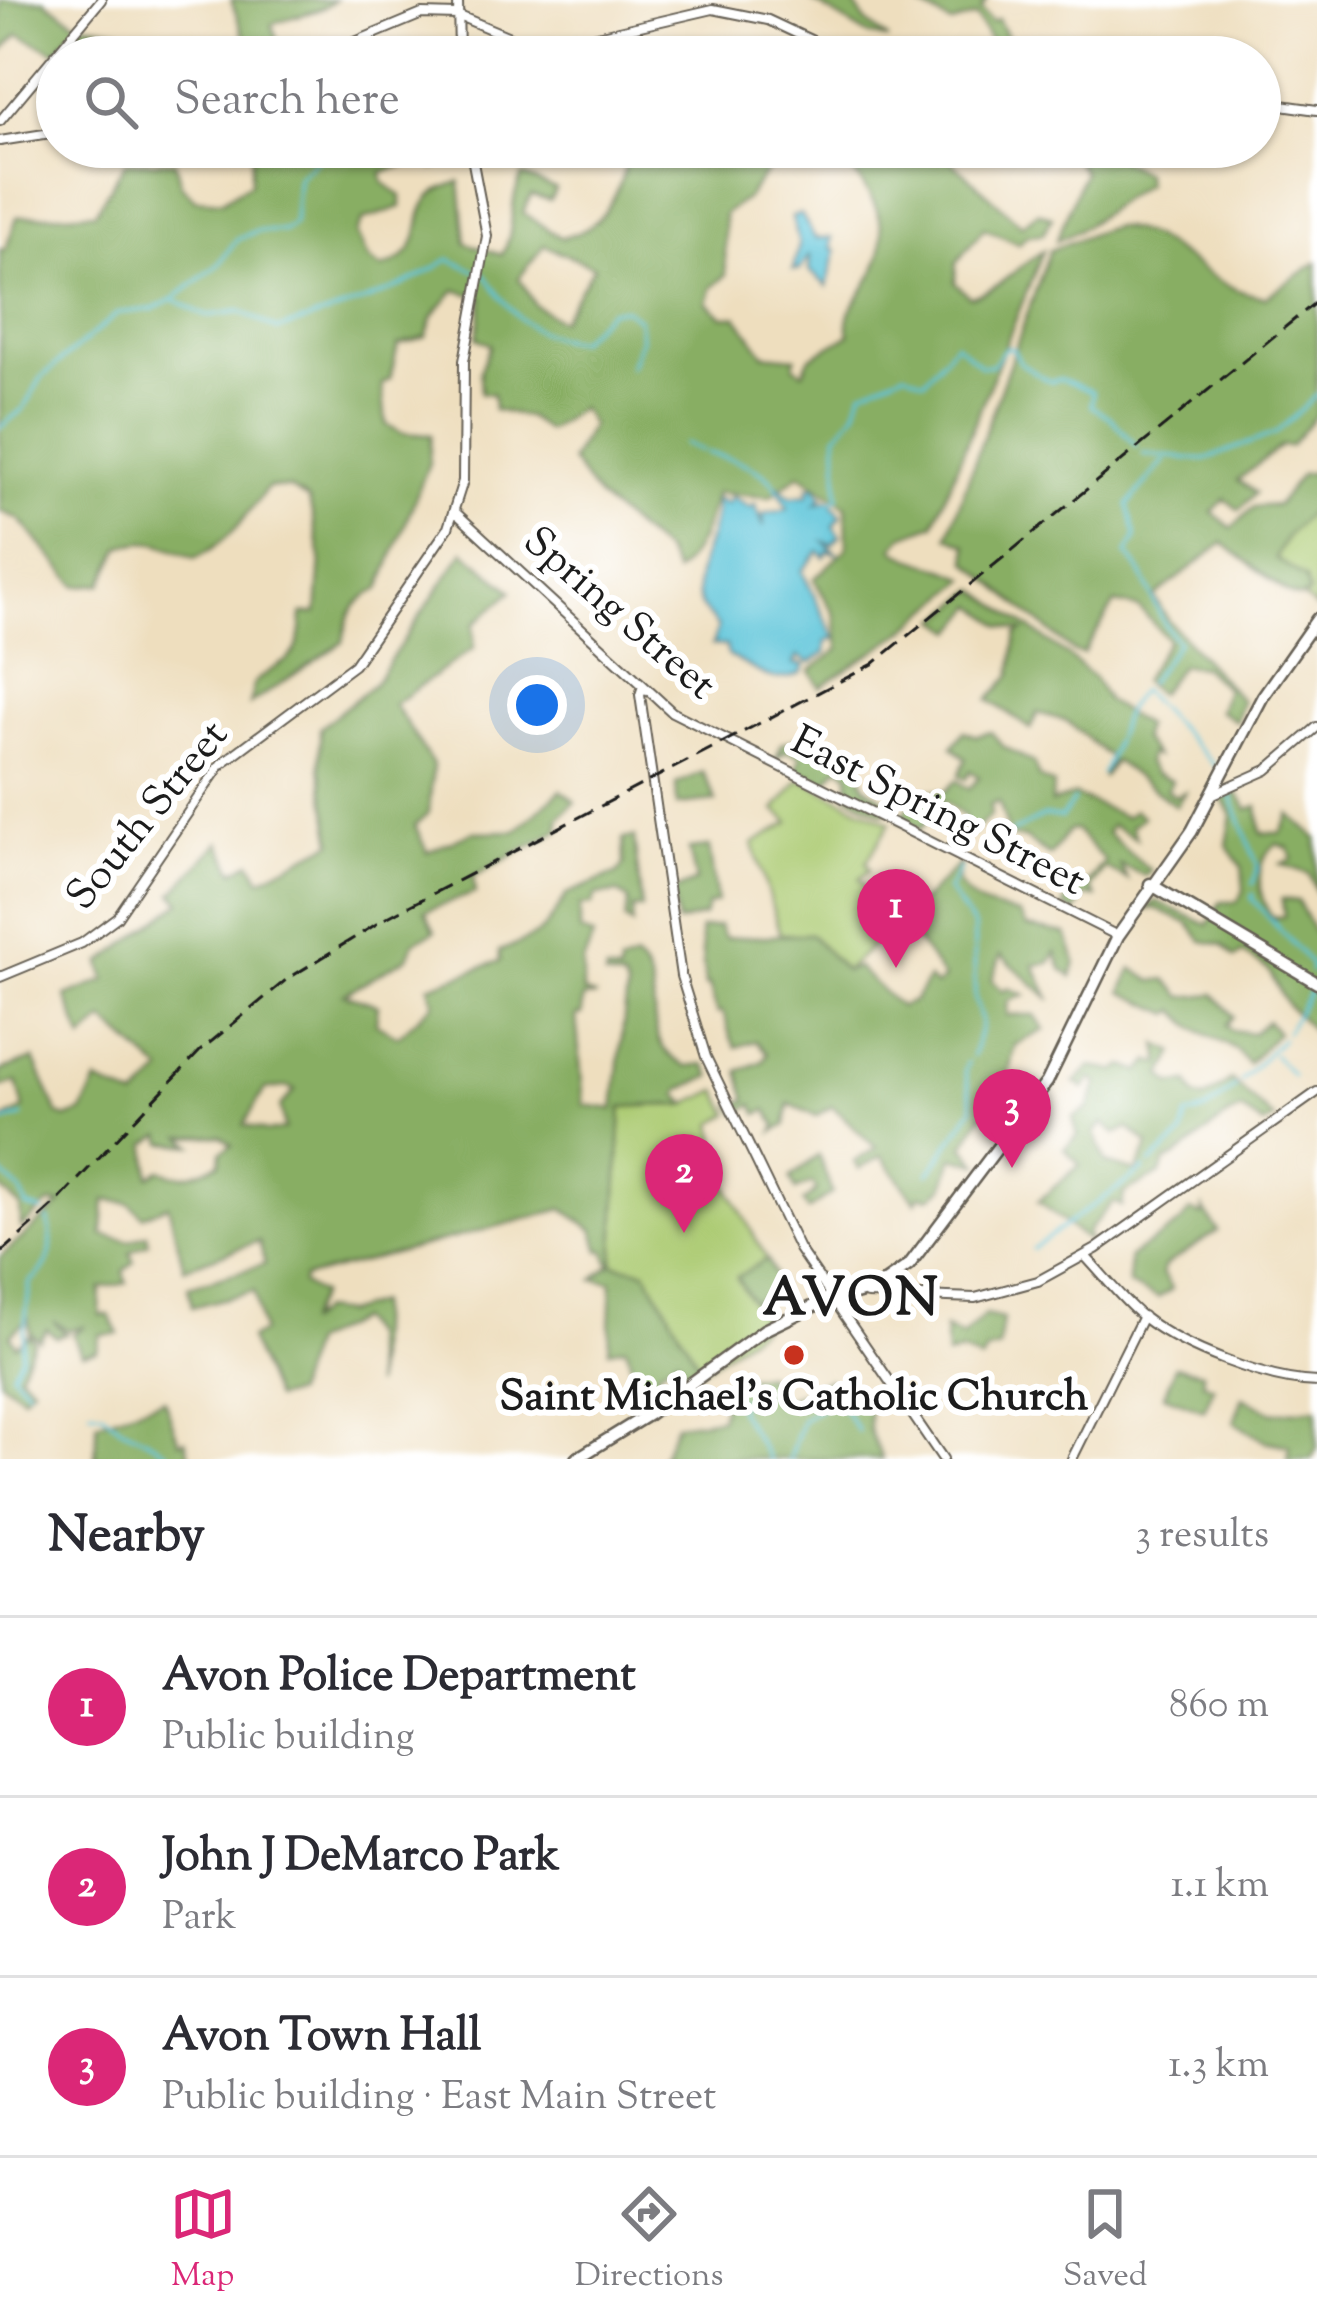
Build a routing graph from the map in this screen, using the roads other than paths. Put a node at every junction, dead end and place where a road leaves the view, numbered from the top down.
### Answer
1 (101, 0) edge
2 (458, 0) edge
3 (457, 15) junction
4 (71, 36) edge
5 (369, 36) edge
6 (458, 36) edge
7 (510, 36) edge
8 (609, 36) edge
9 (802, 36) edge
10 (36, 78) edge
11 (1281, 105) edge
12 (1317, 110) edge
13 (0, 121) edge
14 (36, 136) edge
15 (0, 142) edge
16 (474, 168) edge
17 (454, 515) junction
18 (1317, 619) edge
19 (643, 686) junction
20 (1317, 727) edge
21 (730, 741) joint
22 (1213, 794) junction
23 (1196, 821) junction
24 (1171, 861) junction
25 (1148, 886) junction
26 (1139, 903) junction
27 (1173, 903) junction
28 (1193, 910) junction
29 (1115, 935) junction
30 (0, 977) edge
31 (1317, 983) edge
32 (1317, 1092) edge
33 (1085, 1256) junction
34 (889, 1281) junction
35 (860, 1293) junction
36 (901, 1295) junction
37 (831, 1300) junction
38 (1143, 1316) junction
39 (1317, 1382) edge
40 (575, 1459) edge
41 (943, 1459) edge
42 (1072, 1459) edge

1 - 4 main road
2 - 3 main road
3 - 5 main road
3 - 6 main road
3 - 7 main road
8 - 9 main road
10 - 13 main road
11 - 12 main road
14 - 15 main road
16 - 17 main road, South Street
17 - 19 main road, Spring Street
17 - 30 main road, South Street
18 - 22 main road
19 - 21 main road, Spring Street
19 - 37 main road
20 - 22 main road
21 - 29 main road, East Spring Street
22 - 23 main road
23 - 24 main road
23 - 25 main road
24 - 25 main road
24 - 28 main road
25 - 26 main road
25 - 27 main road
25 - 28 main road
25 - 29 main road
26 - 27 main road
26 - 29 main road
27 - 28 main road
28 - 31 main road
29 - 34 main road
32 - 33 main road
33 - 36 main road
33 - 38 main road
34 - 35 main road
34 - 36 main road
35 - 36 main road
35 - 37 main road
37 - 40 main road
37 - 41 main road
38 - 39 main road
38 - 42 main road

